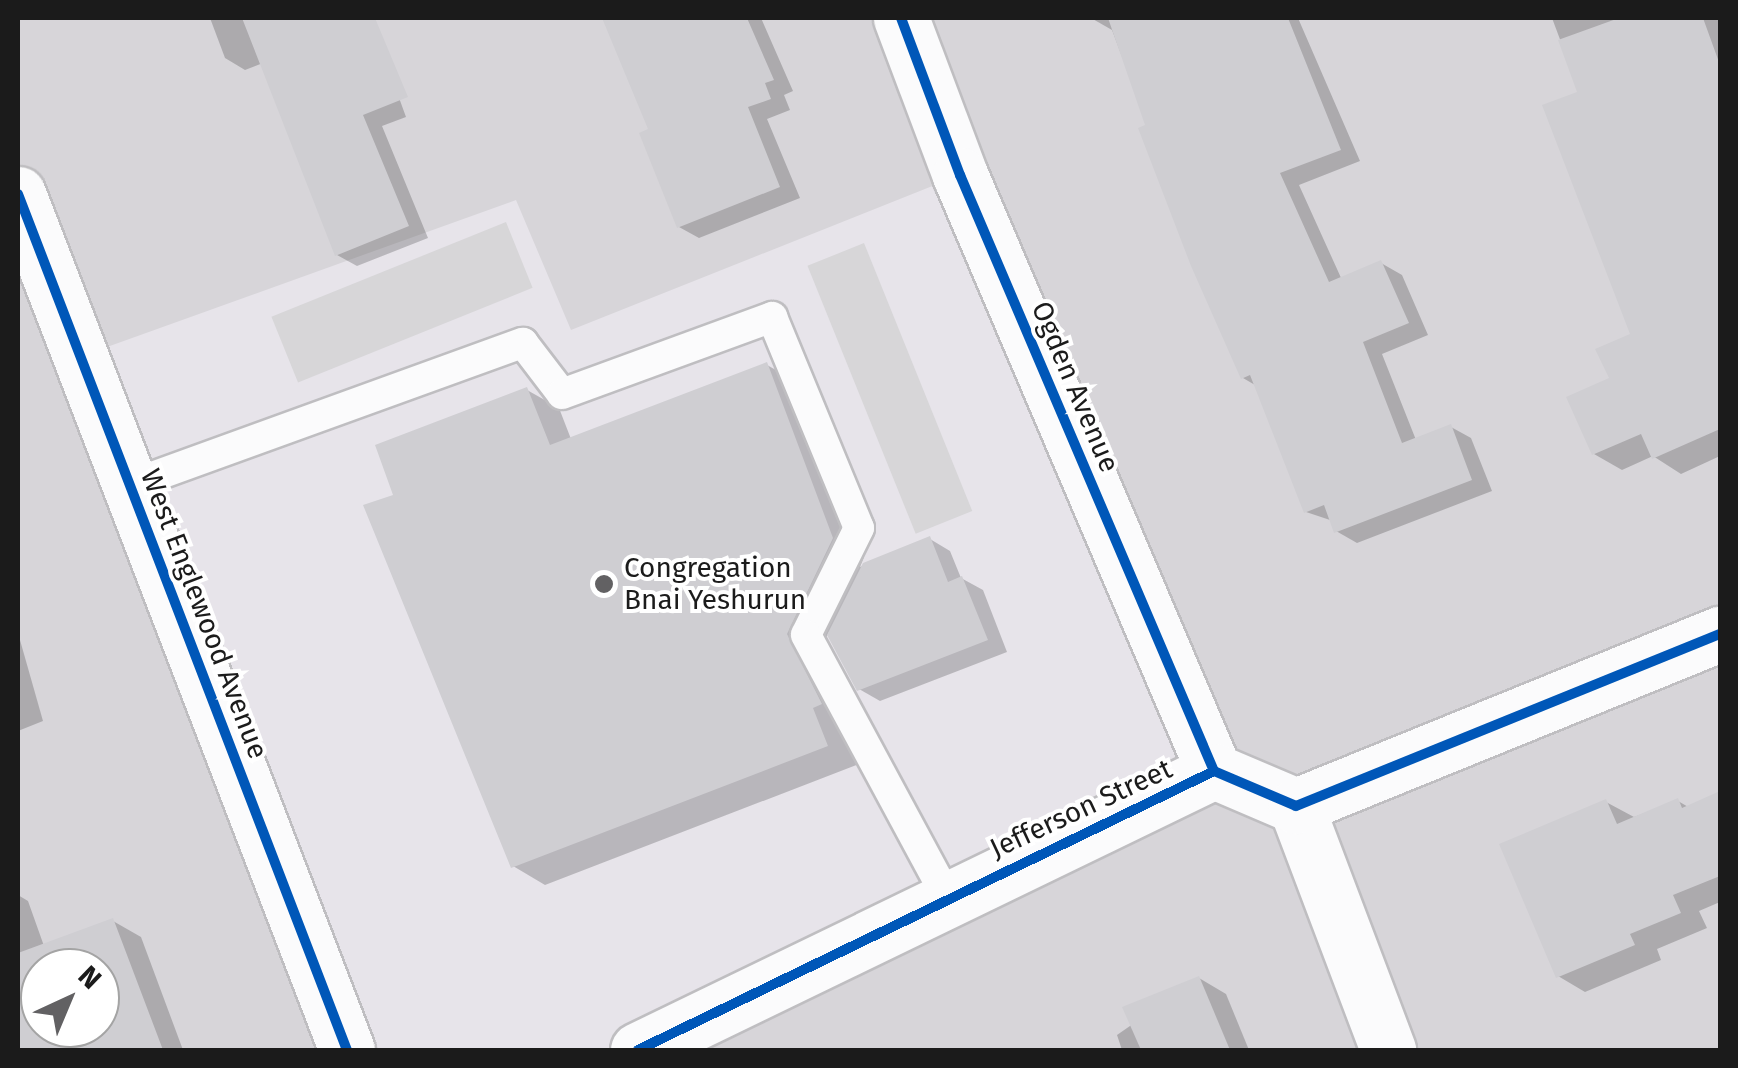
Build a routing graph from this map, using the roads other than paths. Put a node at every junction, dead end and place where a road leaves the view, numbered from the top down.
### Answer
1 (900, 18) edge
2 (18, 194) edge
3 (130, 486) junction
4 (1720, 634) edge
5 (1214, 771) junction
6 (1296, 806) junction
7 (947, 897) junction
8 (347, 1050) edge
9 (638, 1050) edge
10 (1388, 1050) edge

1 - 5 street, Ogden Avenue
2 - 3 street, West Englewood Avenue
3 - 7 lane
3 - 8 street, West Englewood Avenue
4 - 6 street
5 - 6 street, Jefferson Street
5 - 7 street, Jefferson Street
6 - 10 street
7 - 9 street, Jefferson Street

